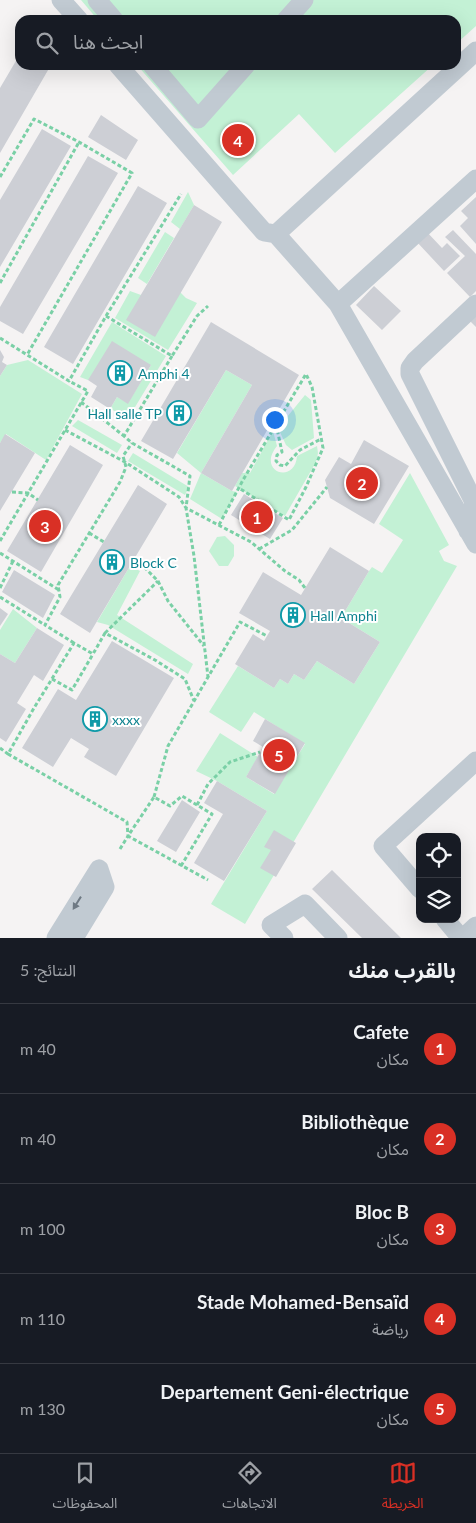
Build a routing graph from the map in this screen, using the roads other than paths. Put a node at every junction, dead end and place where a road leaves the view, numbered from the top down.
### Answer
1 (62, 0) edge
2 (97, 0) edge
3 (304, 0) edge
4 (75, 15) edge
5 (110, 15) edge
6 (290, 15) edge
7 (474, 57) edge
8 (461, 69) edge
9 (122, 70) edge
10 (156, 70) edge
11 (242, 70) edge
12 (459, 70) edge
13 (476, 179) edge
14 (276, 234) junction
15 (338, 304) junction
16 (476, 304) edge
17 (472, 537) edge
18 (476, 761) edge
19 (416, 884) edge
20 (449, 923) edge
21 (476, 926) edge
22 (56, 938) edge
23 (74, 938) edge
24 (284, 938) edge
25 (338, 938) edge
26 (462, 938) edge

1 - 4 street
2 - 5 street
3 - 6 street
7 - 8 street
9 - 14 street
10 - 11 street
12 - 14 street
13 - 15 street
14 - 15 street
15 - 17 street
16 - 17 street
18 - 19 street
20 - 26 street
21 - 26 street
23 -> 22 street
24 - 25 street

